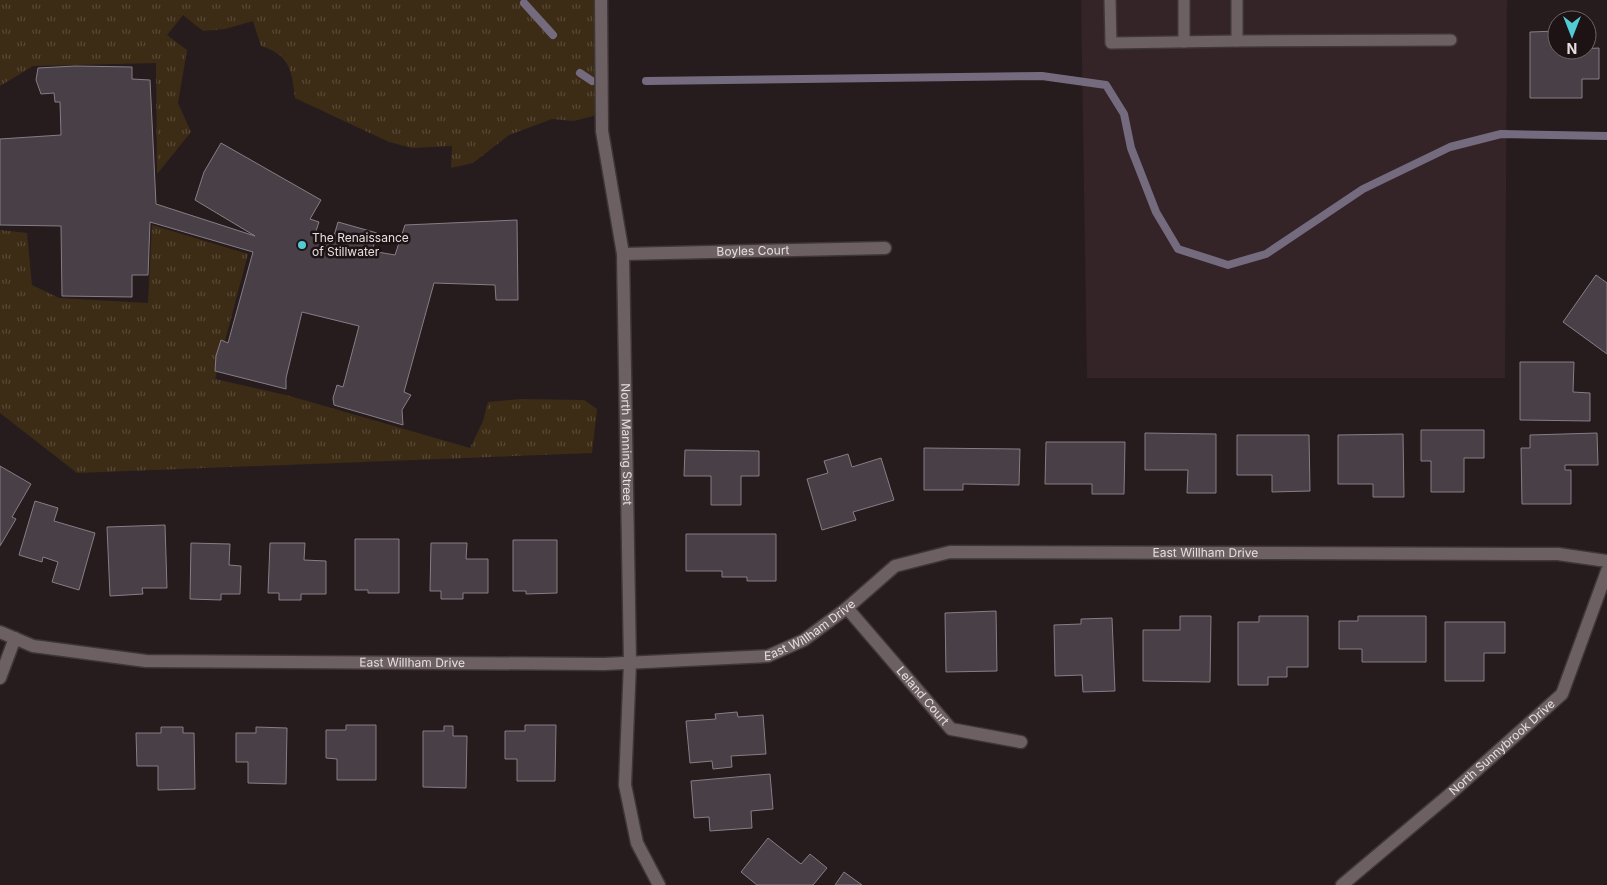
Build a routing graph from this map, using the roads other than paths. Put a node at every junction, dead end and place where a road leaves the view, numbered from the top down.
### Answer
1 (601, 0) edge
2 (1110, 0) edge
3 (1184, 0) edge
4 (1237, 0) edge
5 (1451, 40) dead end
6 (1237, 41) junction
7 (1184, 42) junction
8 (885, 248) dead end
9 (622, 254) junction
10 (1607, 561) edge
11 (1607, 571) edge
12 (848, 608) junction
13 (0, 632) edge
14 (15, 638) junction
15 (630, 663) junction
16 (0, 678) edge
17 (1021, 742) dead end
18 (659, 885) edge
19 (1342, 885) edge

1 - 9 street, North Manning Street
2 - 7 lane
3 - 7 lane
4 - 6 lane
5 - 6 lane
6 - 7 lane
8 - 9 street, Boyles Court
9 - 15 street, North Manning Street
10 - 12 street, East Willham Drive
11 - 19 street, North Sunnybrook Drive
12 - 15 street, East Willham Drive
12 - 17 street, Leland Court
13 - 14 street, East Willham Drive
14 - 15 street, East Willham Drive
14 - 16 street
15 - 18 street, North Manning Street

